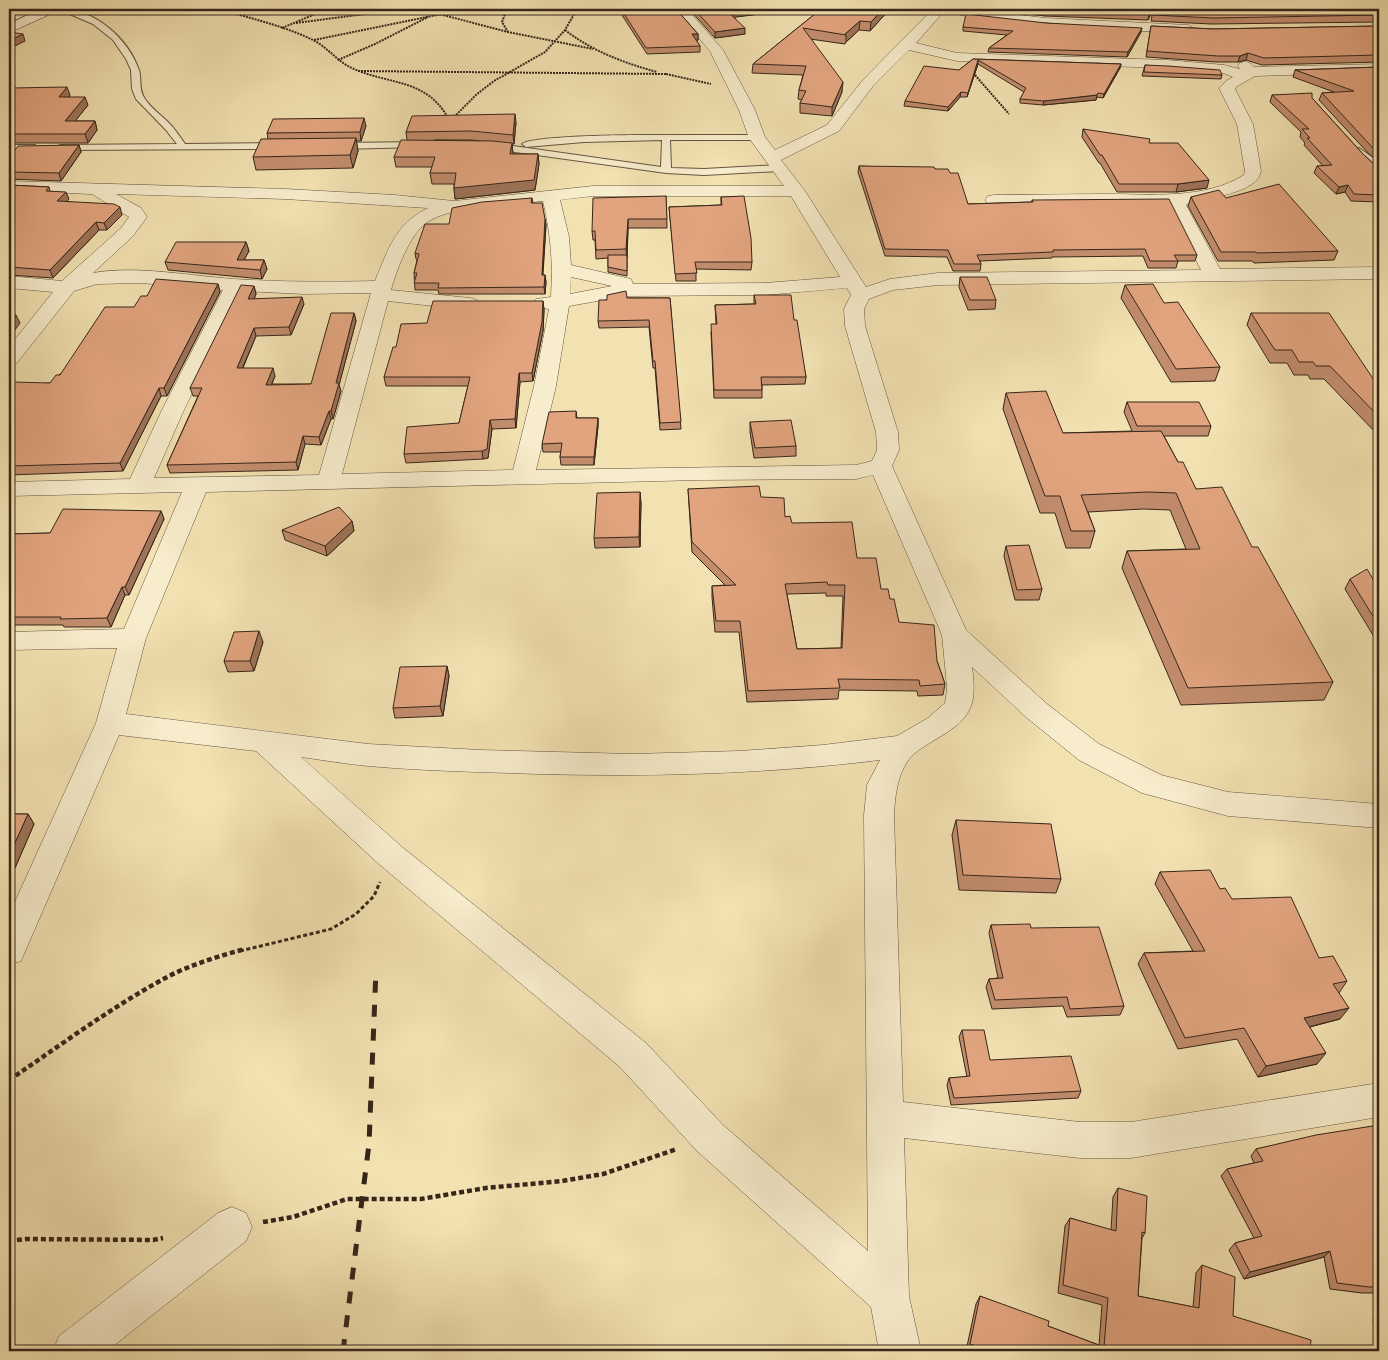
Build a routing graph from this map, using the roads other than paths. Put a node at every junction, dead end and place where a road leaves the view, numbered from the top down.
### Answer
1 (50, 9) edge
2 (62, 9) edge
3 (680, 9) edge
4 (940, 9) edge
5 (952, 9) edge
6 (9, 29) edge
7 (1202, 30) edge
8 (905, 44) junction
9 (1231, 52) edge
10 (1379, 68) edge
11 (1248, 74) junction
12 (666, 137) junction
13 (757, 138) junction
14 (1352, 144) edge
15 (441, 145) edge
16 (482, 145) edge
17 (288, 146) edge
18 (326, 146) edge
19 (502, 146) junction
20 (183, 147) junction
21 (9, 148) edge
22 (776, 163) junction
23 (1379, 166) edge
24 (666, 170) junction
25 (9, 186) edge
26 (88, 188) junction
27 (796, 190) junction
28 (550, 195) junction
29 (1183, 199) junction
30 (994, 200) dead end
31 (457, 205) junction
32 (562, 269) junction
33 (1379, 273) edge
34 (1213, 274) junction
35 (9, 282) edge
36 (235, 285) junction
37 (67, 287) junction
38 (857, 288) junction
39 (655, 289) junction
40 (381, 290) junction
41 (560, 302) junction
42 (525, 303) edge
43 (487, 304) edge
44 (9, 360) edge
45 (881, 466) junction
46 (523, 477) junction
47 (328, 482) junction
48 (197, 485) junction
49 (139, 486) junction
50 (9, 489) edge
51 (955, 635) junction
52 (133, 638) junction
53 (9, 641) edge
54 (110, 723) junction
55 (264, 741) junction
56 (903, 746) junction
57 (1379, 816) edge
58 (9, 951) edge
59 (1379, 1100) edge
60 (886, 1118) junction
61 (232, 1227) road end
62 (889, 1296) junction
63 (74, 1351) edge
64 (900, 1351) edge

1 - 6 street
2 - 20 lane
3 - 13 street
4 - 8 street
5 - 7 street
8 - 11 street
8 - 22 street
9 - 11 street
10 - 11 street
11 - 29 street
12 - 13 lane
12 - 19 lane
12 - 24 lane
13 - 22 street
14 - 23 lane
15 - 18 lane
16 - 19 lane
17 - 20 lane
19 - 24 lane
20 - 21 lane
22 - 24 lane
22 - 27 street
25 - 26 street
26 - 31 street
26 - 37 street
27 - 28 street
27 - 38 street
28 - 31 street
28 - 32 street
29 - 30 street
29 - 34 street
31 - 40 street
32 - 39 street
32 - 41 street
33 - 34 street
34 - 38 street
35 - 37 street
36 - 37 street
36 - 40 street
36 - 49 street
37 - 44 street
38 - 39 street
38 - 45 street
39 - 41 street
40 - 43 street
40 - 47 street
41 - 42 street
41 - 46 street
45 - 46 street
45 - 51 street
46 - 47 street
47 - 48 street
48 - 49 street
48 - 52 street
49 - 50 street
51 - 56 street
51 - 57 street
52 - 53 street
52 - 54 street
54 - 55 street
54 - 58 street
55 - 56 street
55 - 62 street
56 - 60 street
59 - 60 street
60 - 62 street
61 - 63 street
62 - 64 street

